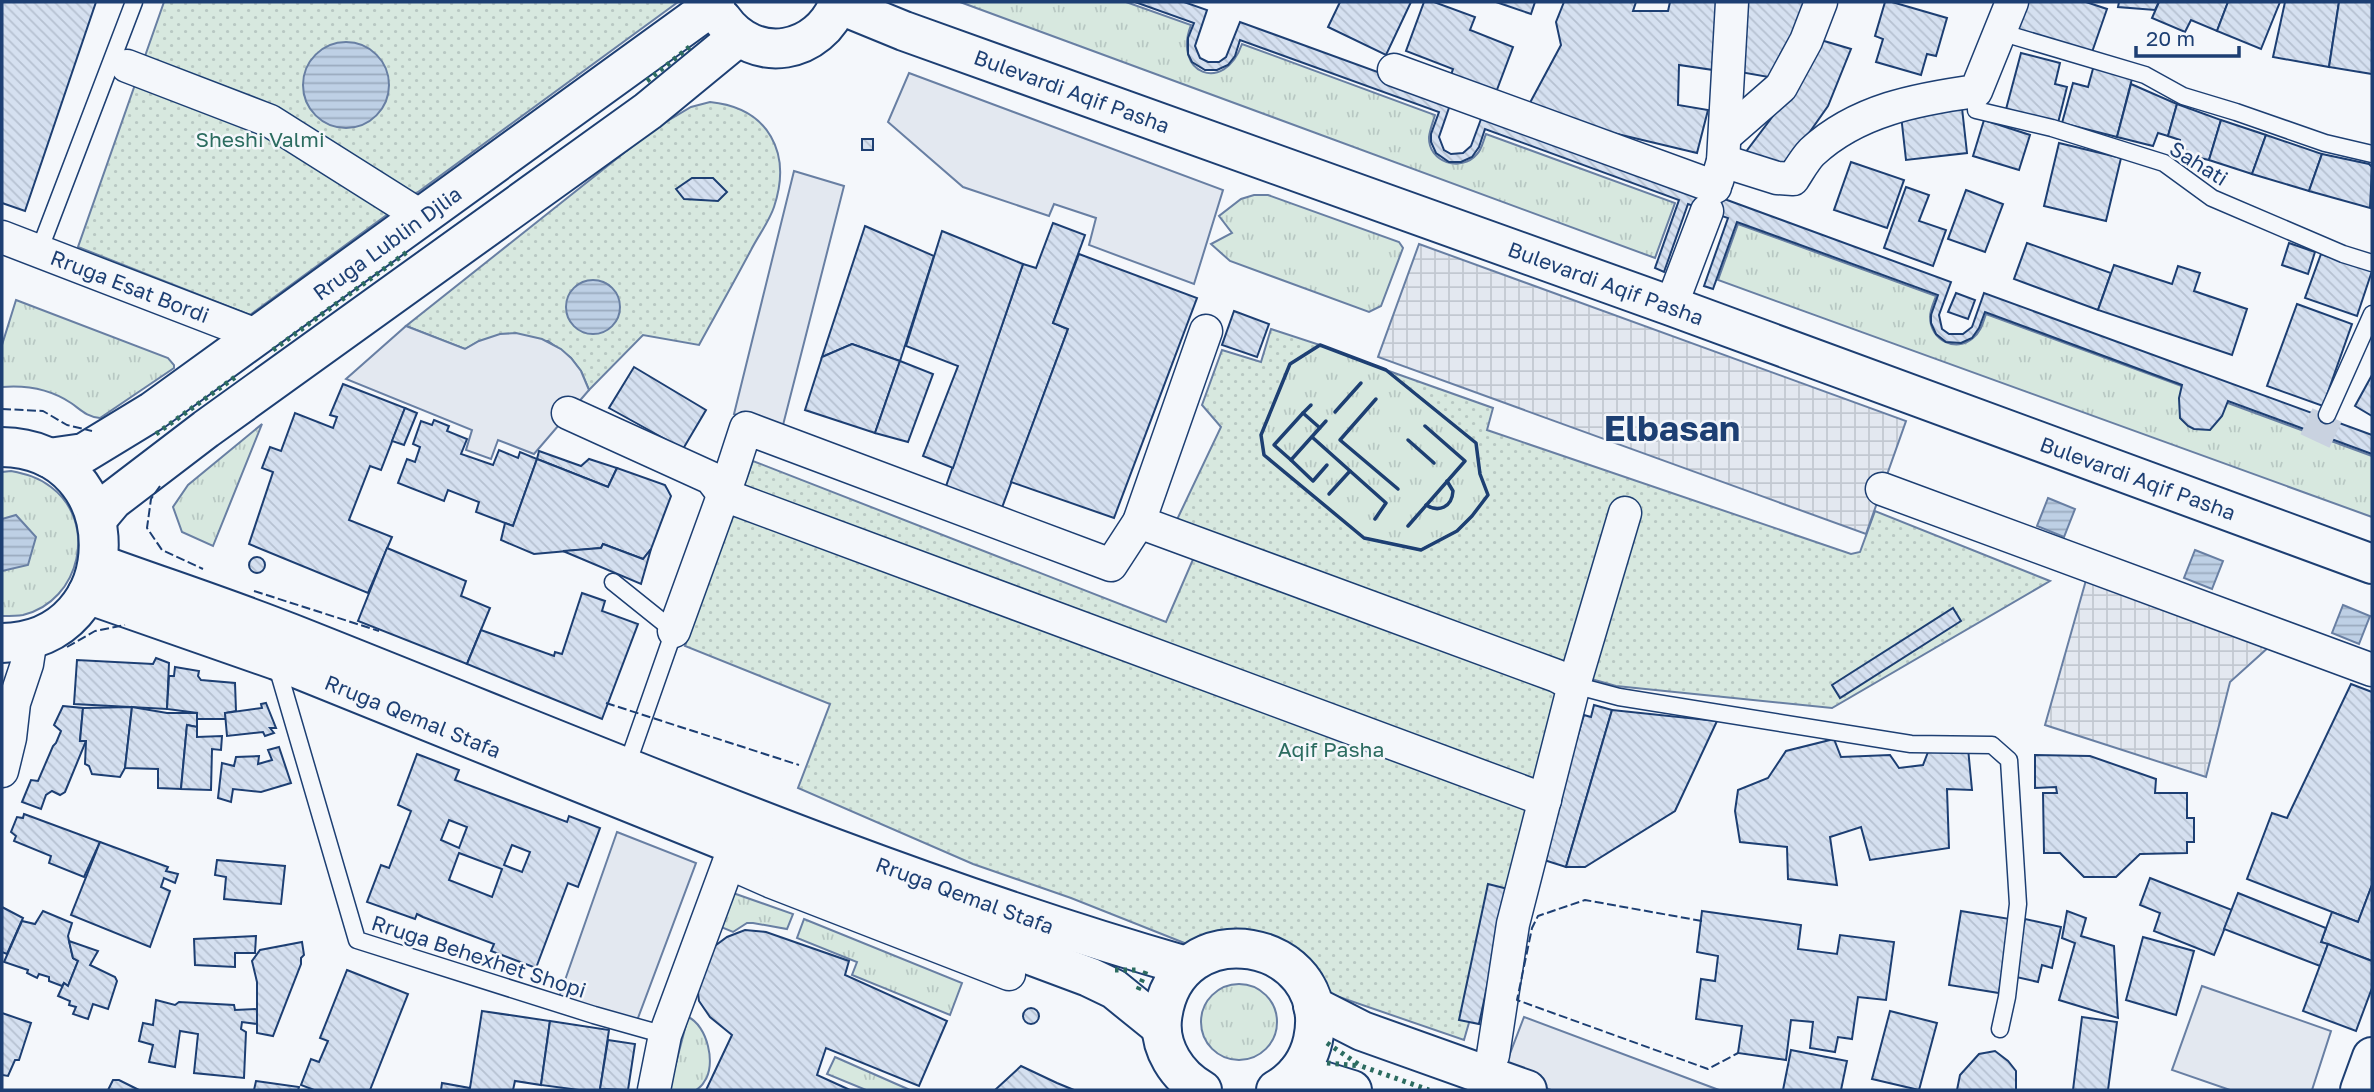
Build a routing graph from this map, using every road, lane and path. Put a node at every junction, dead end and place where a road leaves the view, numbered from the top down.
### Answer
1 (134, 2) edge
2 (1732, 2) edge
3 (1821, 2) edge
4 (2012, 2) edge
5 (715, 3) edge
6 (839, 3) edge
7 (2000, 32) junction
8 (738, 37) junction
9 (127, 66) dead end
10 (1394, 70) dead end
11 (1976, 92) junction
12 (2372, 154) edge
13 (1717, 178) junction
14 (411, 210) dead end
15 (2, 237) edge
16 (39, 251) junction
17 (2372, 263) edge
18 (1671, 306) junction
19 (2372, 314) edge
20 (1206, 331) dead end
21 (258, 336) junction
22 (568, 413) dead end
23 (2327, 415) tunnel mouth
24 (2, 447) edge
25 (49, 458) junction
26 (1882, 489) dead end
27 (724, 495) junction
28 (1625, 513) dead end
29 (97, 519) junction
30 (1139, 522) junction
31 (2372, 564) edge
32 (93, 579) junction
33 (613, 582) dead end
34 (674, 631) junction
35 (17, 640) edge
36 (276, 660) junction
37 (2372, 670) edge
38 (1574, 685) junction
39 (6, 740) edge
40 (2, 771) edge
41 (621, 782) junction
42 (1545, 800) junction
43 (737, 841) junction
44 (1186, 966) junction
45 (1009, 974) dead end
46 (1313, 1006) junction
47 (1161, 1027) junction
48 (2000, 1029) dead end
49 (665, 1035) junction
50 (1493, 1055) dead end
51 (2372, 1057) edge
52 (1286, 1082) edge
53 (1182, 1083) edge
54 (654, 1090) edge
55 (1352, 1090) edge
56 (1527, 1090) edge
57 (2360, 1090) edge

1 - 16 lane
2 - 13 street
3 - 13 street
4 - 7 street
5 - 8 main road
5 - 21 main road, Rruga Lublin Djlia
6 - 8 main road
6 - 18 main road, Bulevardi Aqif Pasha
7 - 11 street
7 - 12 lane
8 - 29 main road
9 - 14 street
10 - 13 street
11 - 13 street
11 - 17 lane, Sahati
13 - 18 street
15 - 16 street, Rruga Esat Bordi
16 - 21 street, Rruga Esat Bordi
18 - 31 main road, Bulevardi Aqif Pasha
19 - 23 lane
20 - 30 street
21 - 25 main road, Rruga Lublin Djlia
22 - 27 street
24 - 25 main road
25 - 29 main road
26 - 37 street
27 - 30 street
27 - 34 street
27 - 42 street
28 - 38 street
29 - 32 main road
30 - 38 street
32 - 35 main road
32 - 36 main road, Rruga Qemal Stafa
32 - 41 main road, Rruga Qemal Stafa
33 - 34 lane
34 - 41 lane
35 - 39 street
36 - 41 main road, Rruga Qemal Stafa
36 - 49 lane, Rruga Behexhet Shopi
38 - 42 street
38 - 48 lane
39 - 40 street
41 - 43 main road, Rruga Qemal Stafa
42 - 50 street
43 - 44 main road, Rruga Qemal Stafa
43 - 45 street
43 - 47 main road, Rruga Qemal Stafa
43 - 49 street
44 - 46 main road
44 - 47 main road
46 - 52 main road
46 - 56 main road
47 - 53 main road
49 - 54 street
51 - 57 main road
52 - 55 main road

